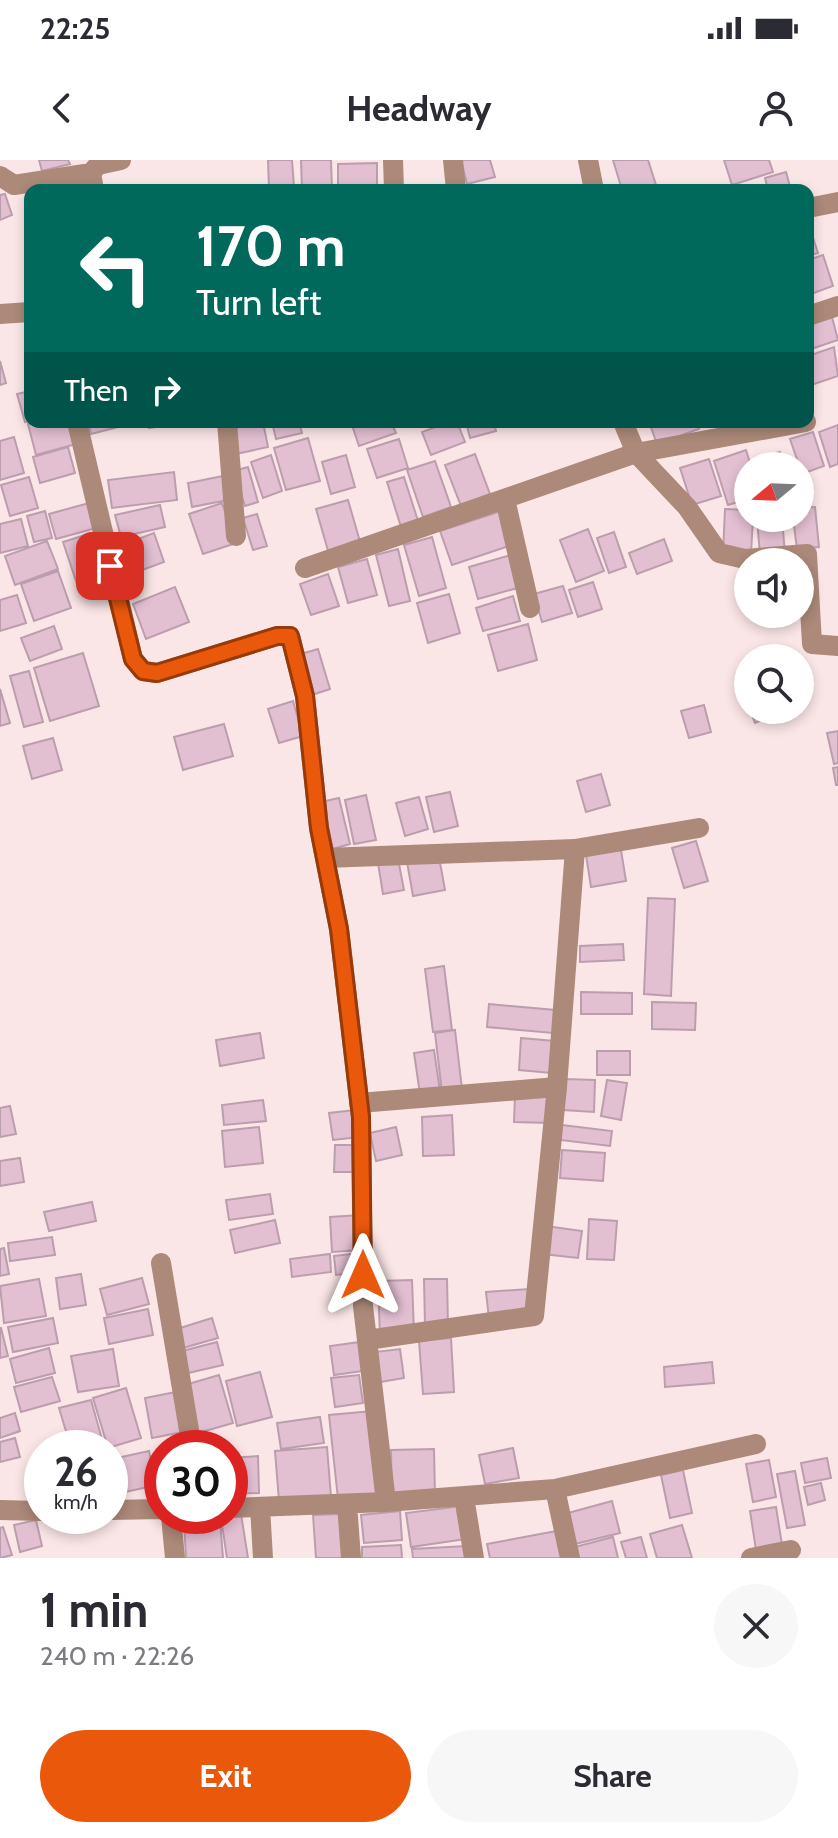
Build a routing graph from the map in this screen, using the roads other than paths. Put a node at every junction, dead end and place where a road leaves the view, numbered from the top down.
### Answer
1 (121, 160) edge
2 (393, 160) edge
3 (453, 160) edge
4 (588, 160) edge
5 (0, 176) edge
6 (93, 181) edge
7 (24, 184) edge
8 (34, 184) edge
9 (394, 184) edge
10 (455, 184) edge
11 (593, 184) edge
12 (838, 202) edge
13 (814, 207) edge
14 (838, 306) edge
15 (24, 312) edge
16 (0, 314) edge
17 (814, 314) edge
18 (78, 428) edge
19 (227, 428) edge
20 (626, 428) edge
21 (774, 428) edge
22 (636, 453) junction
23 (505, 499) junction
24 (236, 536) dead end
25 (305, 568) dead end
26 (530, 608) dead end
27 (838, 646) edge
28 (699, 828) dead end
29 (575, 849) junction
30 (325, 858) junction
31 (557, 1087) junction
32 (359, 1103) junction
33 (161, 1263) dead end
34 (367, 1340) junction
35 (189, 1430) edge
36 (756, 1444) dead end
37 (555, 1489) junction
38 (464, 1497) junction
39 (386, 1502) junction
40 (347, 1504) junction
41 (248, 1507) edge
42 (260, 1507) junction
43 (0, 1510) edge
44 (24, 1511) edge
45 (173, 1534) edge
46 (791, 1550) dead end
47 (175, 1558) edge
48 (263, 1558) edge
49 (351, 1558) edge
50 (474, 1558) edge
51 (570, 1558) edge
52 (751, 1558) edge

1 - 6 street
2 - 9 street
3 - 10 street
4 - 11 street
5 - 7 street
6 - 8 street
12 - 13 street
14 - 17 street
15 - 16 street
18 - 30 street
19 - 24 street
20 - 22 street
21 - 22 street
22 - 23 street
22 - 27 street
23 - 25 street
23 - 26 street
28 - 29 street
29 - 30 street
29 - 31 street
30 - 32 street
31 - 32 street
31 - 34 street
32 - 34 street
33 - 35 street
34 - 39 street
36 - 37 street
37 - 38 street
37 - 51 street
38 - 39 street
38 - 50 street
39 - 40 street
40 - 42 street
40 - 49 street
41 - 42 street
42 - 48 street
43 - 44 street
45 - 47 street
46 - 52 street

